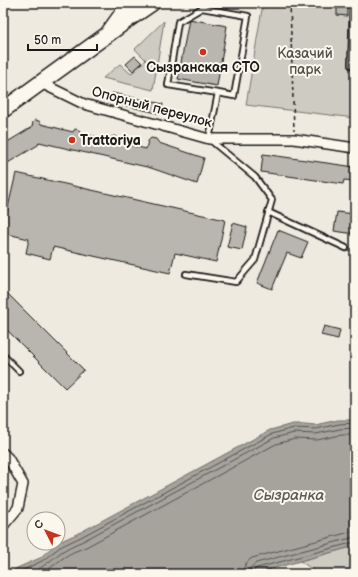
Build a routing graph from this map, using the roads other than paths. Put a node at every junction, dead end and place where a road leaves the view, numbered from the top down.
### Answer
1 (128, 3) edge
2 (152, 3) edge
3 (353, 3) edge
4 (103, 37) junction
5 (355, 65) edge
6 (41, 83) junction
7 (218, 93) junction
8 (3, 110) edge
9 (209, 139) junction
10 (355, 148) edge
11 (268, 212) junction
12 (346, 248) dead end
13 (186, 274) dead end
14 (3, 355) edge
15 (19, 371) dead end
16 (3, 453) edge
17 (3, 526) edge

1 - 4 street
2 - 4 main road
3 - 5 lane
4 - 6 main road
6 - 8 main road
6 - 9 street, Опорный переулок
7 - 7 lane
7 - 9 lane
9 - 10 street, Опорный переулок
9 - 11 lane
11 - 12 lane
11 - 13 lane
14 - 15 lane
16 - 17 street

